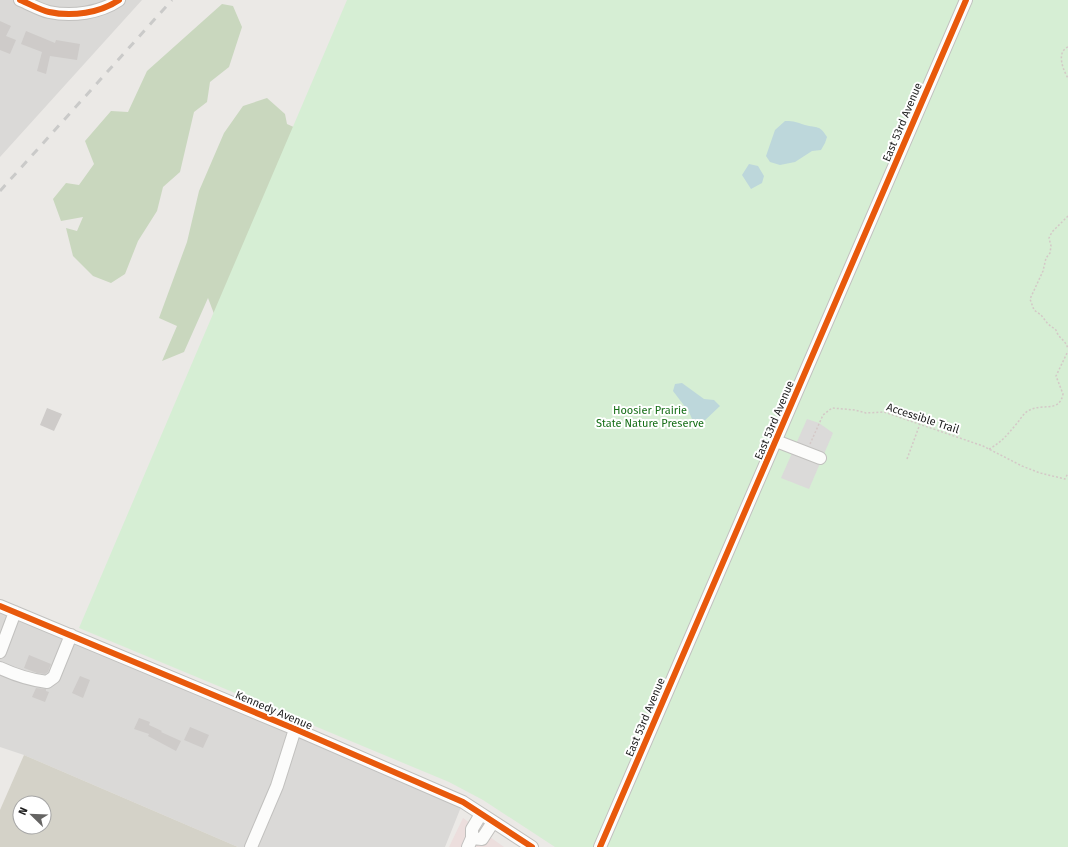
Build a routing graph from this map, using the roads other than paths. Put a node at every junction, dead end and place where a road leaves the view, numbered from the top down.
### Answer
1 (20, 0) edge
2 (120, 0) edge
3 (966, 0) edge
4 (776, 441) junction
5 (820, 458) dead end
6 (0, 606) edge
7 (15, 612) junction
8 (71, 635) junction
9 (0, 652) edge
10 (0, 668) edge
11 (295, 729) junction
12 (482, 814) junction
13 (493, 822) junction
14 (470, 842) edge
15 (252, 847) edge
16 (532, 847) edge
17 (600, 847) edge

1 - 2 street
3 - 4 street, East 53rd Avenue
4 - 5 street
4 - 17 street, East 53rd Avenue
6 - 7 street, Kennedy Avenue
7 - 8 street, Kennedy Avenue
7 - 9 street
8 - 10 street
8 - 11 street, Kennedy Avenue
11 - 12 street, Kennedy Avenue
11 - 15 street
12 - 13 street, Kennedy Avenue
12 - 14 street
13 - 14 street
13 - 16 street, Kennedy Avenue

